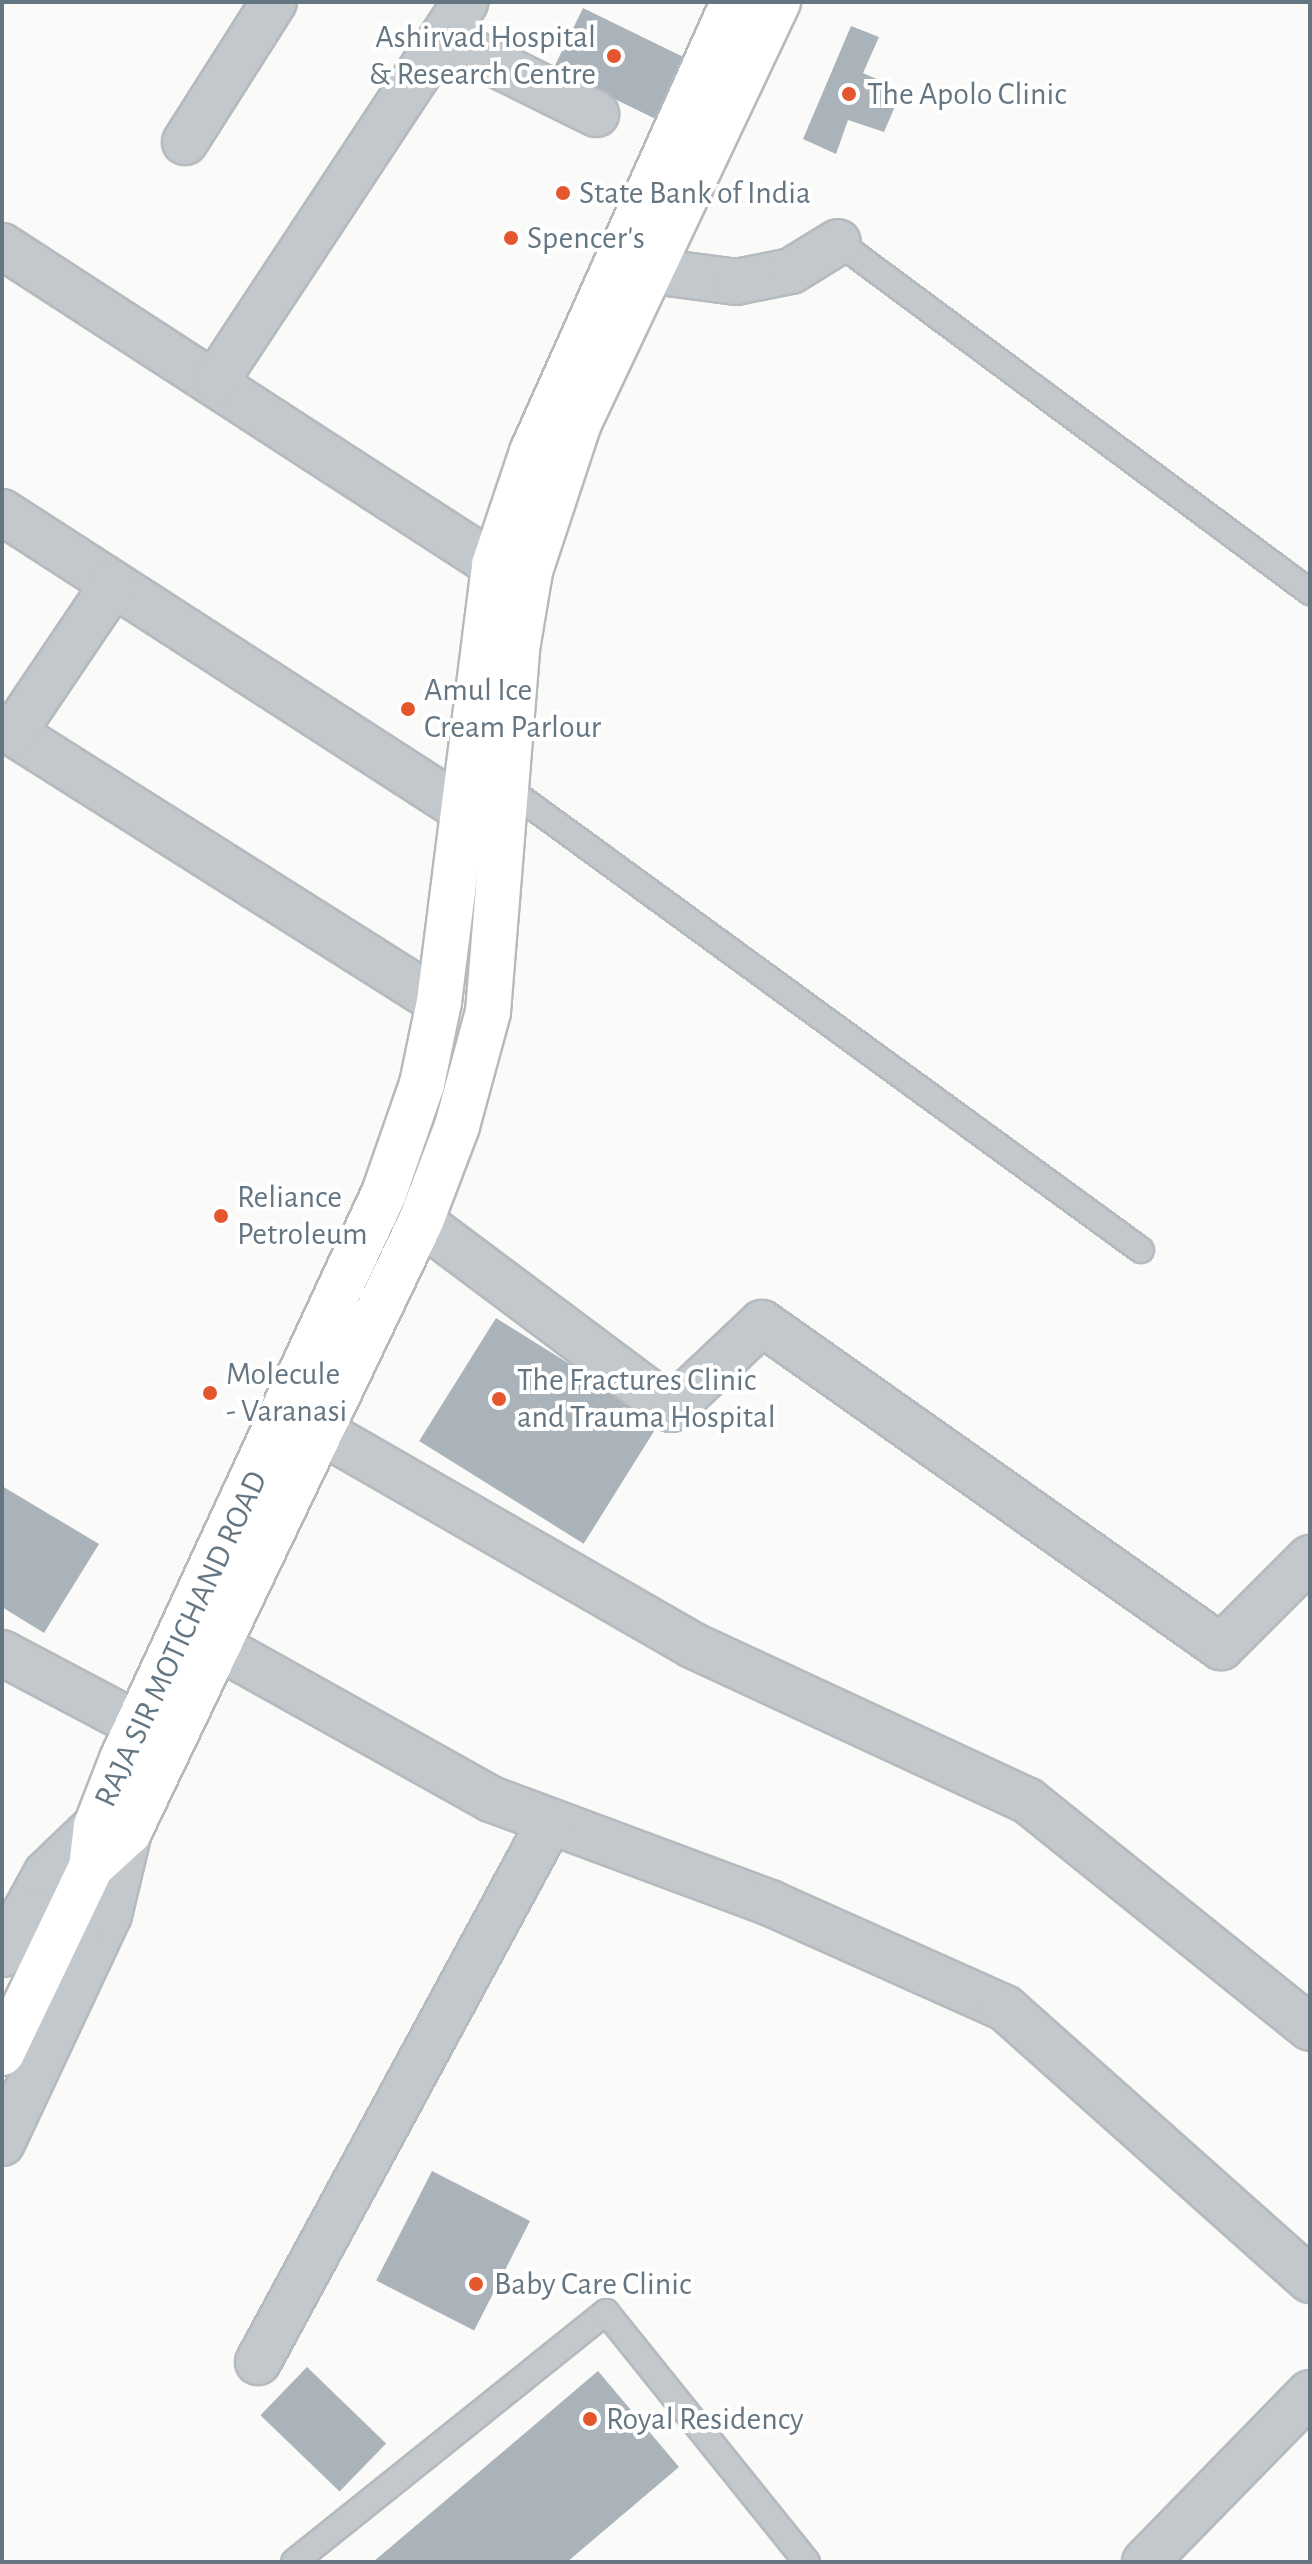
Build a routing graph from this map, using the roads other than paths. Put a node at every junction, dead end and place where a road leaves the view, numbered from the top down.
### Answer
1 (274, 2) edge
2 (733, 2) edge
3 (778, 2) edge
4 (455, 20) edge
5 (596, 114) dead end
6 (185, 142) dead end
7 (838, 242) joint
8 (2, 246) edge
9 (631, 268) junction
10 (215, 382) junction
11 (2, 512) edge
12 (494, 565) junction
13 (113, 585) junction
14 (1310, 592) edge
15 (7, 730) edge
16 (468, 762) junction
17 (508, 788) junction
18 (462, 809) junction
19 (439, 1002) junction
20 (384, 1193) junction
21 (421, 1221) junction
22 (1141, 1250) dead end
23 (322, 1432) junction
24 (1310, 1558) edge
25 (219, 1647) junction
26 (2, 1653) edge
27 (138, 1725) junction
28 (550, 1822) junction
29 (105, 1842) junction
30 (2, 1954) edge
31 (1310, 2028) edge
32 (2, 2053) edge
33 (2, 2143) edge
34 (1310, 2280) edge
35 (258, 2362) dead end
36 (1310, 2393) edge
37 (294, 2562) edge
38 (807, 2562) edge
39 (1145, 2562) edge

1 - 6 street
2 - 9 main road, RAJA SIR MOTICHAND ROAD
3 - 9 main road
4 - 5 street
4 - 10 street
7 - 9 street
7 - 14 lane
8 - 10 street
9 - 12 main road, RAJA SIR MOTICHAND ROAD
9 - 17 main road
10 - 12 street
11 - 13 street
12 - 16 main road, RAJA SIR MOTICHAND ROAD
13 - 15 street
13 - 18 street
15 - 19 street
16 - 17 lane
16 - 18 main road, RAJA SIR MOTICHAND ROAD
17 - 21 main road
17 - 22 lane
18 - 19 main road, RAJA SIR MOTICHAND ROAD
19 - 20 main road, RAJA SIR MOTICHAND ROAD
20 - 21 street
20 - 27 main road, RAJA SIR MOTICHAND ROAD
21 - 23 main road
21 - 24 street
23 - 25 main road
23 - 31 street
25 - 28 street
25 - 29 main road
26 - 27 street
27 - 29 main road, RAJA SIR MOTICHAND ROAD
28 - 34 street
28 - 35 street
29 - 30 street
29 - 32 main road
29 - 33 street
36 - 39 street
37 - 38 lane

